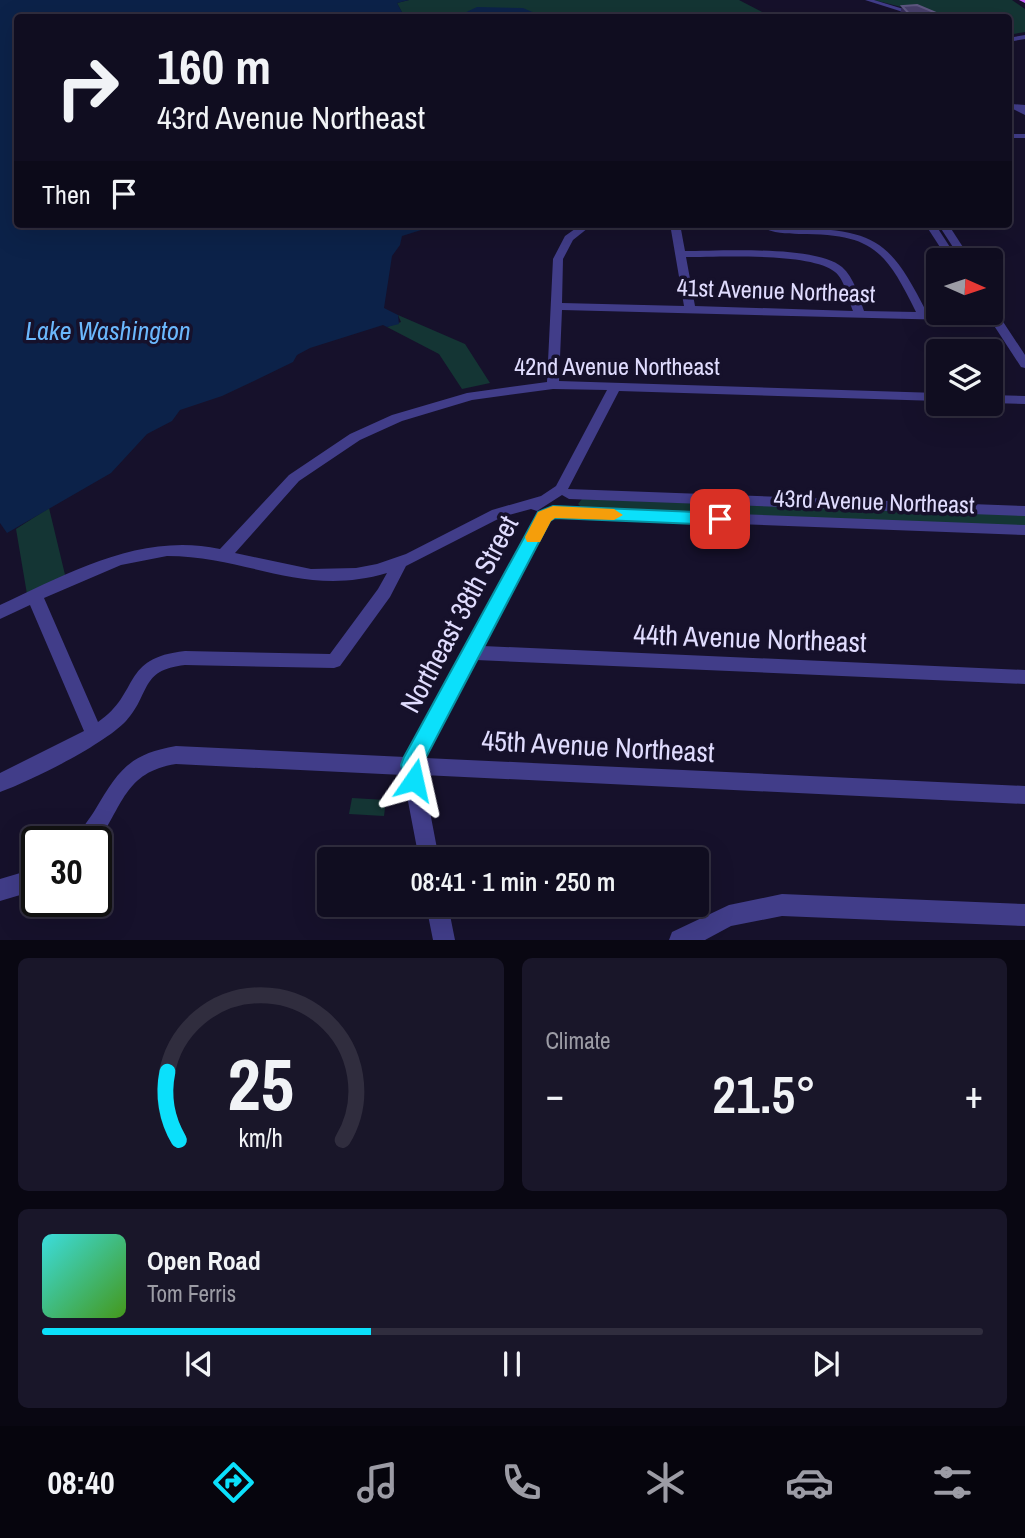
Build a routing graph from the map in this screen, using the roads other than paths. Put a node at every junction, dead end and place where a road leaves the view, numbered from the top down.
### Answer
1 (868, 0) edge
2 (916, 14) edge
3 (583, 228) edge
4 (676, 228) edge
5 (774, 228) edge
6 (933, 228) edge
7 (946, 228) edge
8 (946, 248) edge
9 (959, 248) edge
10 (680, 254) junction
11 (555, 306) junction
12 (690, 310) junction
13 (860, 315) junction
14 (923, 316) junction
15 (926, 316) edge
16 (1000, 326) edge
17 (1025, 364) edge
18 (553, 385) junction
19 (615, 387) junction
20 (926, 397) edge
21 (1003, 399) edge
22 (1025, 400) edge
23 (565, 491) junction
24 (546, 510) junction
25 (1025, 511) edge
26 (1025, 530) edge
27 (224, 555) junction
28 (399, 565) junction
29 (34, 597) junction
30 (0, 612) edge
31 (473, 653) junction
32 (1025, 677) edge
33 (94, 733) junction
34 (411, 765) junction
35 (0, 783) edge
36 (1025, 795) edge
37 (95, 826) edge
38 (427, 847) edge
39 (21, 884) edge
40 (0, 890) edge
41 (1025, 915) edge
42 (439, 917) edge
43 (444, 940) edge
44 (680, 940) edge

1 - 2 street
3 - 11 street
4 - 10 street
5 - 14 street
6 - 8 street
7 - 9 street
10 - 12 street
10 - 13 street
11 - 12 street, 41st Avenue Northeast
11 - 18 street
12 - 13 street, 41st Avenue Northeast
13 - 14 street, 41st Avenue Northeast
14 - 15 street, 41st Avenue Northeast
16 - 17 street
18 - 19 street, 42nd Avenue Northeast
18 - 27 street, 42nd Avenue Northeast
19 - 20 street, 42nd Avenue Northeast
19 - 23 street, Northeast 38th Street
21 - 22 street
23 - 24 street, Northeast 38th Street
23 - 25 street, 43rd Avenue Northeast
24 - 26 street, 43rd Avenue Northeast
24 - 28 street, 43rd Avenue Northeast
24 - 31 street, Northeast 38th Street
27 - 28 street, 43rd Avenue Northeast
27 - 29 street, 43rd Avenue Northeast
28 - 33 street
29 - 30 street, 43rd Avenue Northeast
29 - 33 street
31 - 32 street, 44th Avenue Northeast
31 - 34 street, Northeast 38th Street
33 - 35 street
34 - 36 street, 45th Avenue Northeast
34 - 37 street, 45th Avenue Northeast
34 - 38 street
39 - 40 street
41 - 44 street
42 - 43 street

